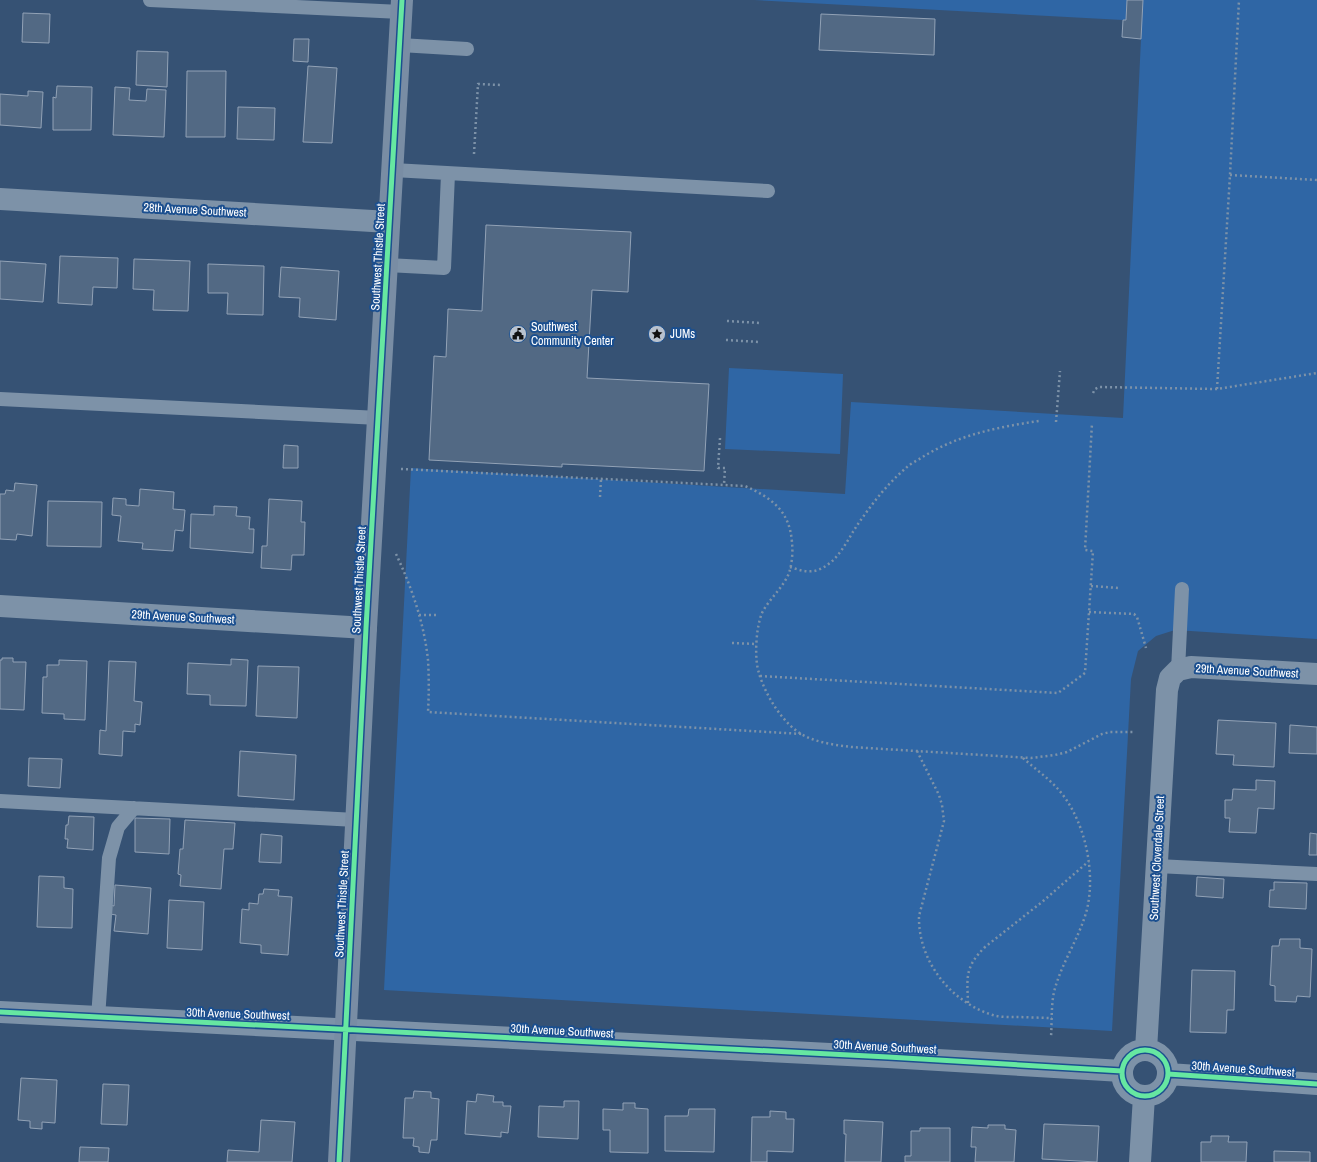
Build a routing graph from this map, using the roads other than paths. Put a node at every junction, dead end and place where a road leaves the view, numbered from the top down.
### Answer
1 (150, 0) edge
2 (402, 6) edge
3 (400, 45) junction
4 (467, 49) dead end
5 (393, 170) junction
6 (448, 174) junction
7 (768, 191) dead end
8 (0, 199) edge
9 (389, 222) junction
10 (387, 265) junction
11 (0, 399) edge
12 (379, 418) junction
13 (1182, 589) dead end
14 (0, 606) edge
15 (366, 628) junction
16 (1178, 670) junction
17 (1317, 674) edge
18 (0, 801) edge
19 (134, 808) junction
20 (356, 820) junction
21 (1156, 866) junction
22 (1317, 874) edge
23 (0, 1012) edge
24 (98, 1018) junction
25 (346, 1029) junction
26 (1146, 1050) junction
27 (1122, 1071) junction
28 (1168, 1074) junction
29 (1317, 1084) edge
30 (1144, 1096) junction
31 (338, 1162) edge
32 (1140, 1162) edge

1 - 2 lane
2 - 3 street, Southwest Thistle Street
3 - 4 lane
3 - 5 street, Southwest Thistle Street
5 - 6 lane
5 - 9 street, Southwest Thistle Street
6 - 7 lane
6 - 10 lane
8 - 9 street, 28th Avenue Southwest
9 - 10 street, Southwest Thistle Street
10 - 12 street, Southwest Thistle Street
11 - 12 lane
12 - 15 street, Southwest Thistle Street
13 - 16 lane
14 - 15 street, 29th Avenue Southwest
15 - 20 street, Southwest Thistle Street
16 - 17 street, 29th Avenue Southwest
16 - 21 street, Southwest Cloverdale Street
18 - 19 lane
19 - 20 lane
19 - 24 lane
20 - 25 street, Southwest Thistle Street
21 - 22 lane
21 - 26 street, Southwest Cloverdale Street
23 - 24 street, 30th Avenue Southwest
24 - 25 street, 30th Avenue Southwest
25 - 27 street, 30th Avenue Southwest
25 - 31 street, Southwest Thistle Street
26 - 27 street
26 - 28 street
27 - 30 street
28 - 29 street, 30th Avenue Southwest
28 - 30 street
30 - 32 street

